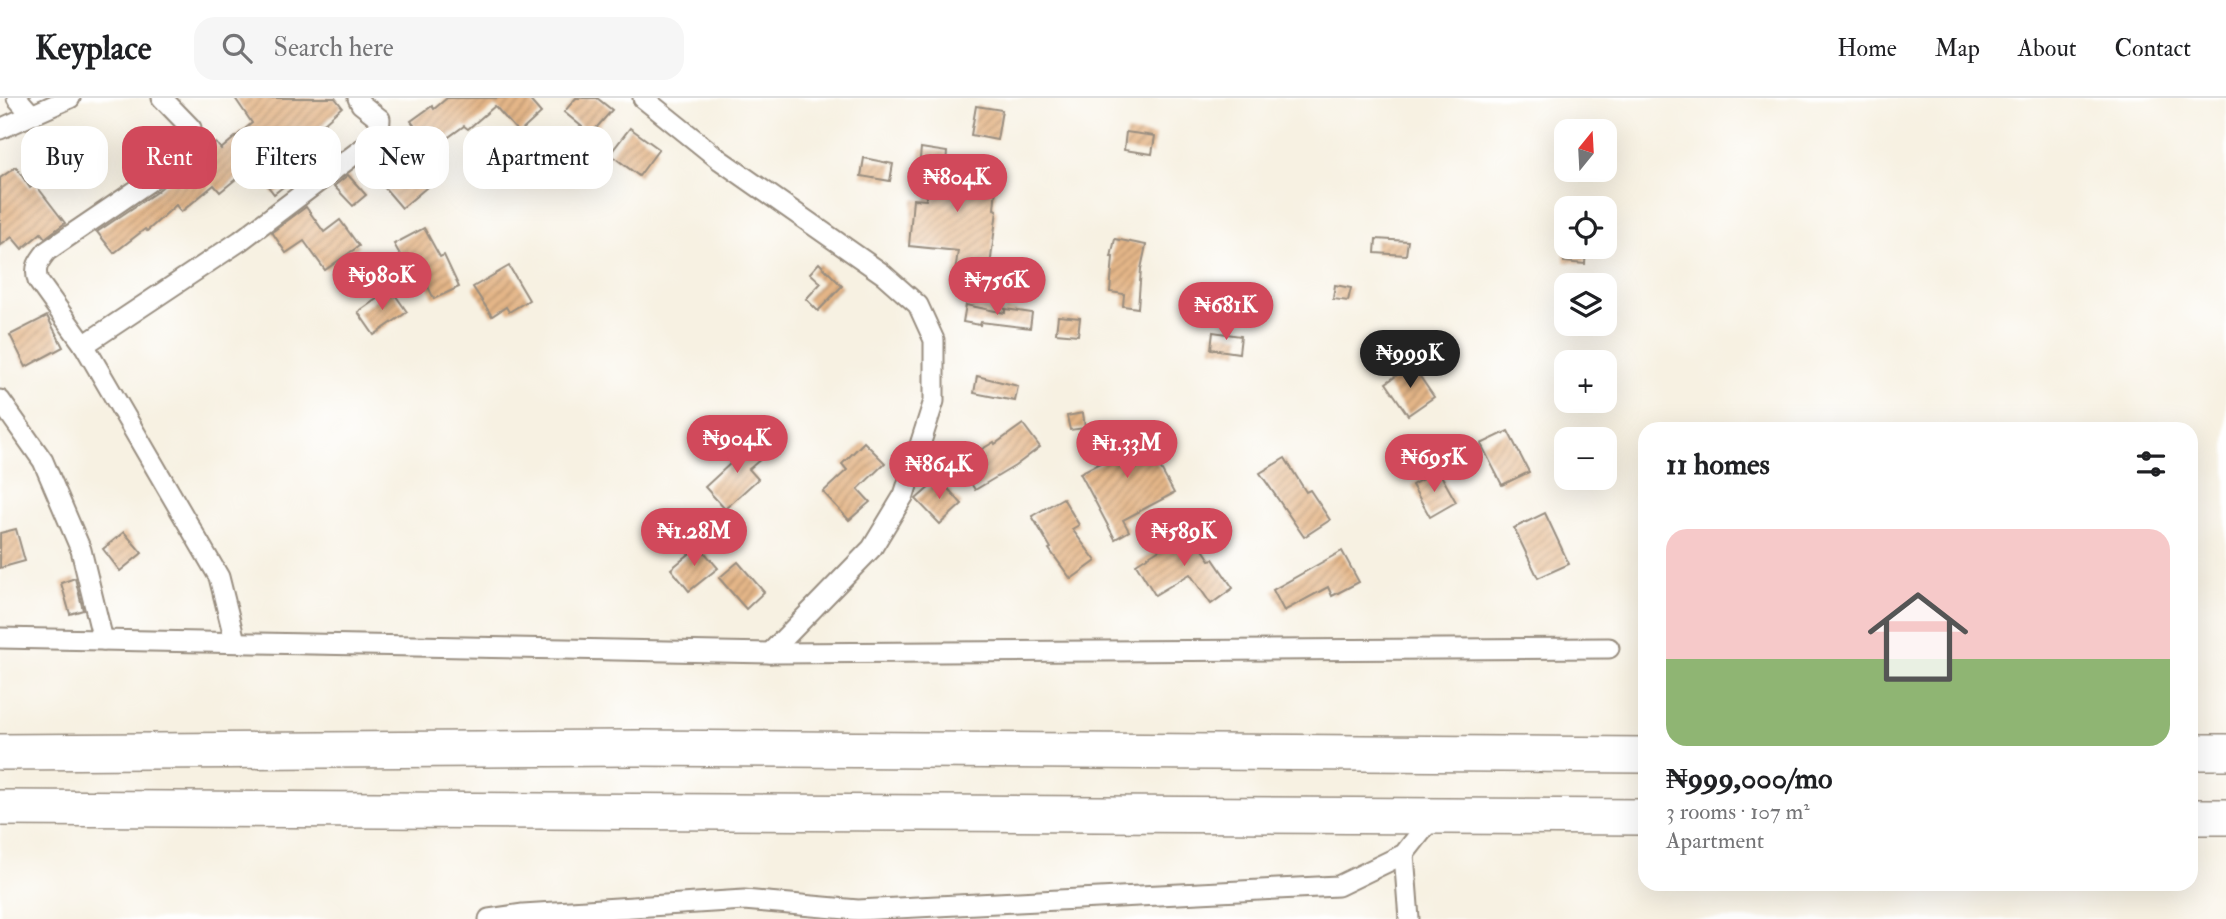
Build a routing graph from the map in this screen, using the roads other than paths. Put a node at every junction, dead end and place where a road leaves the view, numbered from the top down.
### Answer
1 (17, 98) edge
2 (70, 98) edge
3 (162, 98) edge
4 (358, 98) edge
5 (643, 98) edge
6 (31, 114) junction
7 (0, 129) edge
8 (84, 345) junction
9 (0, 400) edge
10 (0, 638) edge
11 (103, 640) junction
12 (235, 642) junction
13 (1609, 648) dead end
14 (770, 653) junction
15 (0, 752) edge
16 (2198, 752) edge
17 (2226, 752) edge
18 (1638, 755) edge
19 (0, 808) edge
20 (1433, 817) junction
21 (1638, 817) edge
22 (2198, 817) edge
23 (2226, 817) edge
24 (1404, 854) junction
25 (489, 919) edge
26 (1409, 919) edge

1 - 6 street
2 - 6 street
3 - 8 street
4 - 8 street
5 - 14 street
6 - 7 street
8 - 12 street
9 - 11 street
10 - 11 street
11 - 12 street
12 - 14 street
13 - 14 street
15 - 18 highway
16 - 17 highway
19 - 20 highway
20 - 21 highway
20 - 24 street
22 - 23 highway
24 - 25 street
24 - 26 street

